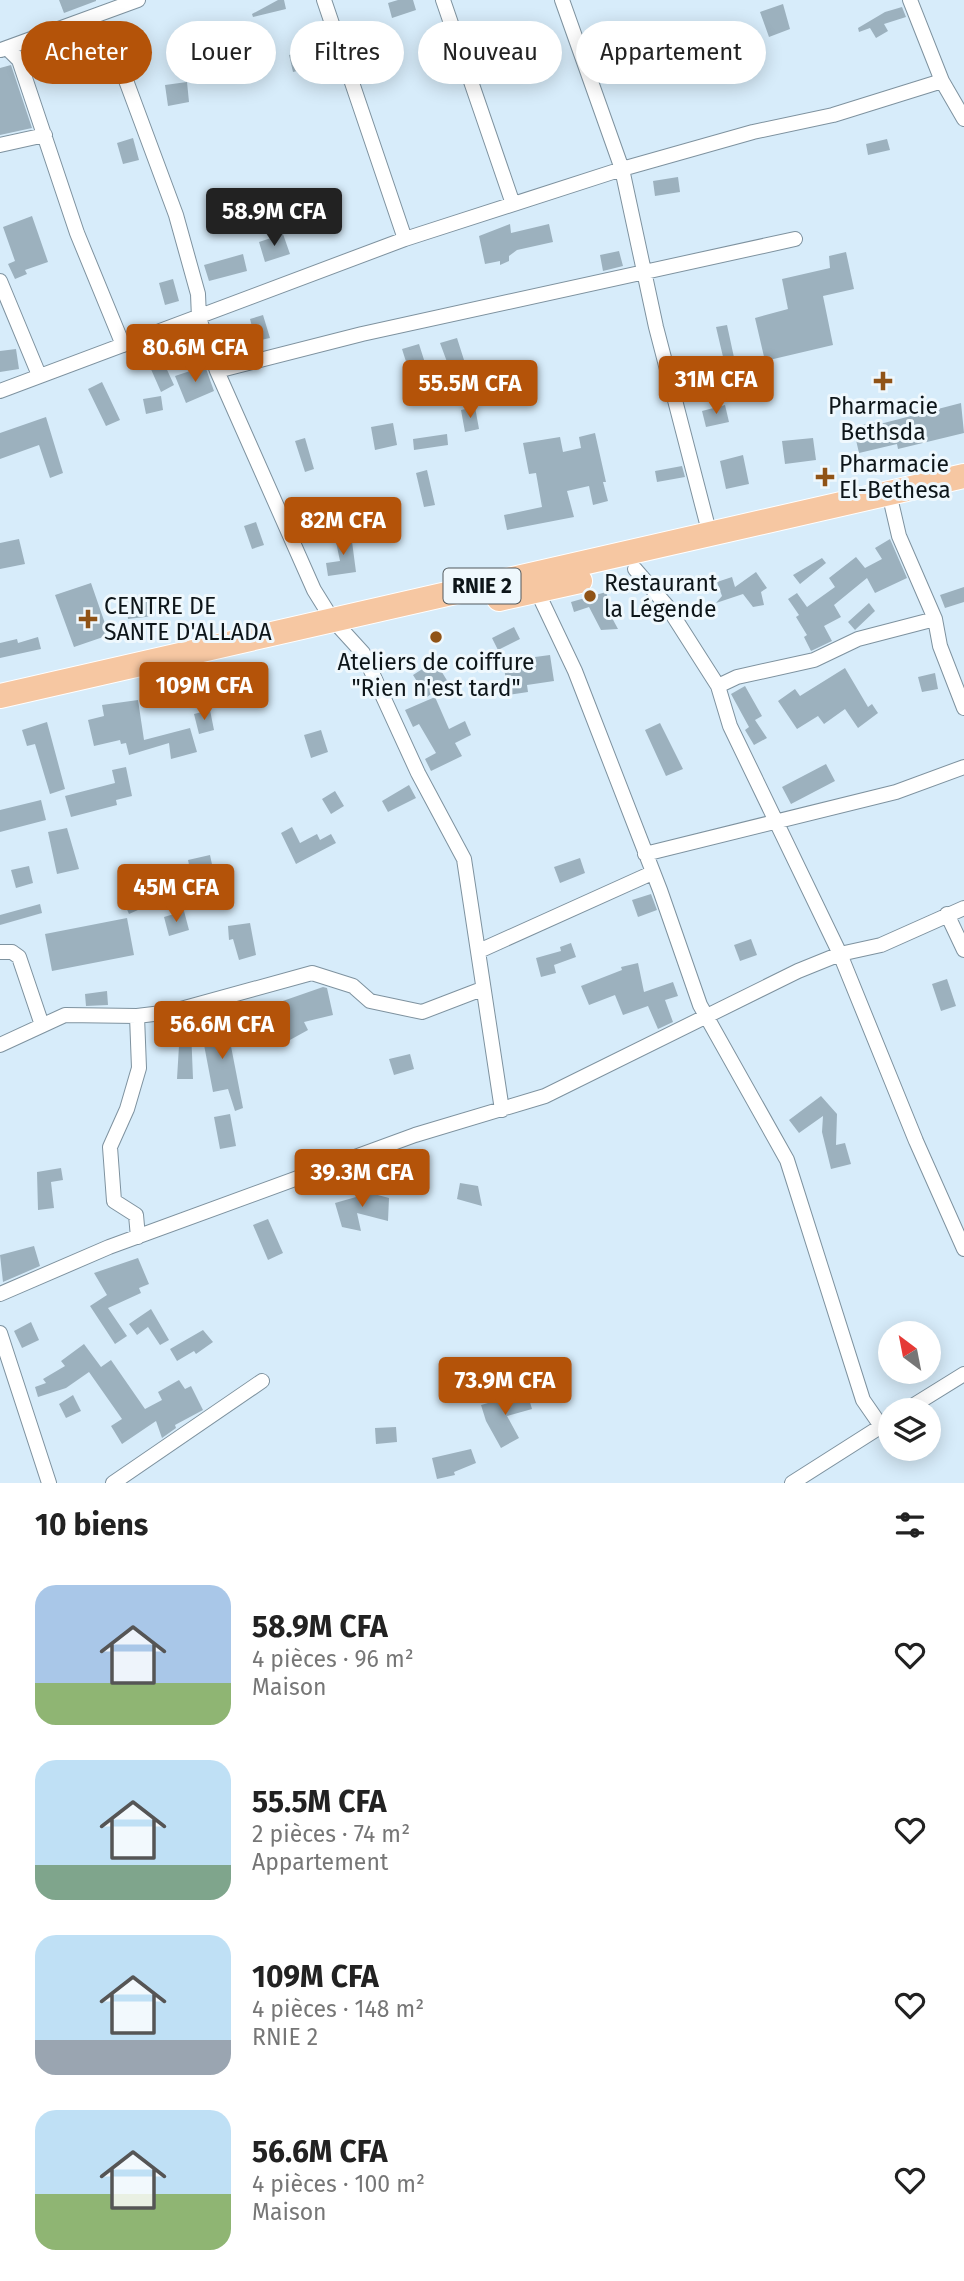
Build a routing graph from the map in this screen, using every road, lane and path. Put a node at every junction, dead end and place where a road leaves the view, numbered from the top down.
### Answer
1 (138, 0) edge
2 (324, 0) edge
3 (443, 0) edge
4 (562, 0) edge
5 (910, 0) edge
6 (4, 50) edge
7 (942, 81) junction
8 (127, 84) edge
9 (964, 119) edge
10 (46, 135) junction
11 (0, 145) edge
12 (622, 169) junction
13 (513, 204) junction
14 (405, 239) junction
15 (795, 239) dead end
16 (645, 271) junction
17 (0, 281) edge
18 (199, 318) junction
19 (124, 345) junction
20 (217, 371) junction
21 (39, 375) junction
22 (0, 391) edge
23 (964, 476) edge
24 (964, 493) edge
25 (890, 502) junction
26 (710, 535) junction
27 (635, 569) junction
28 (537, 591) junction
29 (935, 619) junction
30 (338, 625) junction
31 (957, 673) edge
32 (718, 686) junction
33 (0, 696) edge
34 (964, 708) edge
35 (0, 711) edge
36 (964, 767) edge
37 (775, 821) junction
38 (645, 854) junction
39 (652, 873) junction
40 (964, 908) edge
41 (947, 914) junction
42 (964, 950) edge
43 (479, 951) junction
44 (0, 952) edge
45 (840, 954) junction
46 (482, 989) junction
47 (137, 1016) junction
48 (706, 1017) junction
49 (41, 1025) junction
50 (0, 1045) edge
51 (502, 1110) junction
52 (138, 1237) junction
53 (964, 1249) edge
54 (0, 1294) edge
55 (0, 1333) edge
56 (964, 1374) edge
57 (262, 1381) dead end
58 (925, 1398) edge
59 (878, 1415) edge
60 (878, 1428) edge
61 (49, 1483) edge
62 (113, 1483) edge
63 (792, 1483) edge

1 - 6 street
2 - 14 street
3 - 13 street
4 - 12 street
5 - 7 street
6 - 10 street
7 - 9 street
7 - 12 street
8 - 18 street
10 - 11 street
10 - 19 street
12 - 13 street
12 - 16 street
13 - 14 street
14 - 18 street
15 - 16 street
16 - 20 street
16 - 26 street
17 - 21 street
18 - 19 street
18 - 20 street
19 - 21 street
20 - 30 street
21 - 22 street
23 - 25 highway, RNIE 2 / RNIE 2
24 - 25 highway, RNIE 2 / RNIE 2
25 - 26 highway, RNIE 2 / RNIE 2
25 - 27 highway, RNIE 2 / RNIE 2
25 - 29 street
26 - 30 highway, RNIE 2 / RNIE 2
27 - 28 highway, RNIE 2 / RNIE 2
27 - 32 street
28 - 30 highway, RNIE 2 / RNIE 2
28 - 38 street
29 - 31 street
29 - 32 street
30 - 33 highway, RNIE 2 / RNIE 2
30 - 35 highway, RNIE 2 / RNIE 2
30 - 43 street
31 - 34 street
32 - 37 street
36 - 37 street
37 - 38 street
37 - 45 street
38 - 39 street
39 - 43 street
39 - 48 street
40 - 41 street
41 - 42 street
41 - 45 street
43 - 46 street
44 - 49 street
45 - 48 street
45 - 53 street
46 - 47 street
46 - 51 street
47 - 49 street
47 - 52 street
48 - 51 street
48 - 59 street
49 - 50 street
51 - 52 street
52 - 54 street
55 - 61 street
56 - 58 street
57 - 62 street
60 - 63 street

